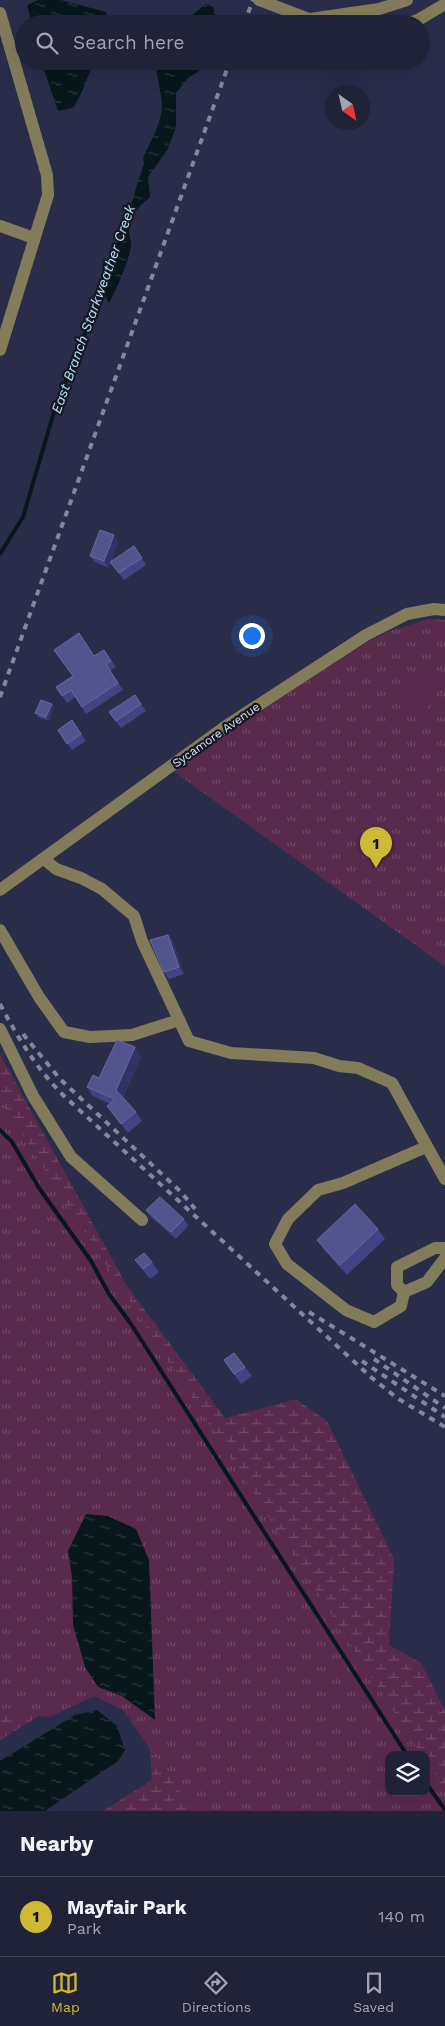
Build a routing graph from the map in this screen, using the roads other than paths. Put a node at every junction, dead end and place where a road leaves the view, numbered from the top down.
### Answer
1 (259, 0) edge
2 (407, 0) edge
3 (445, 4) edge
4 (0, 13) edge
5 (302, 15) edge
6 (333, 15) edge
7 (426, 15) edge
8 (15, 65) edge
9 (17, 70) edge
10 (0, 226) edge
11 (34, 238) junction
12 (0, 350) edge
13 (445, 610) edge
14 (44, 859) junction
15 (0, 890) edge
16 (0, 930) edge
17 (179, 1020) junction
18 (0, 1029) edge
19 (426, 1147) junction
20 (445, 1179) edge
21 (142, 1220) dead end
22 (445, 1248) edge
23 (445, 1258) edge
24 (404, 1292) junction

1 - 5 street
2 - 6 street
3 - 7 street
4 - 8 street
9 - 11 street
10 - 11 street
11 - 12 street
13 - 14 street, Sycamore Avenue
14 - 15 street, Sycamore Avenue
14 - 17 street
16 - 17 street
17 - 19 street
18 - 21 street
19 - 20 street
19 - 24 street
22 - 24 street
23 - 24 street

